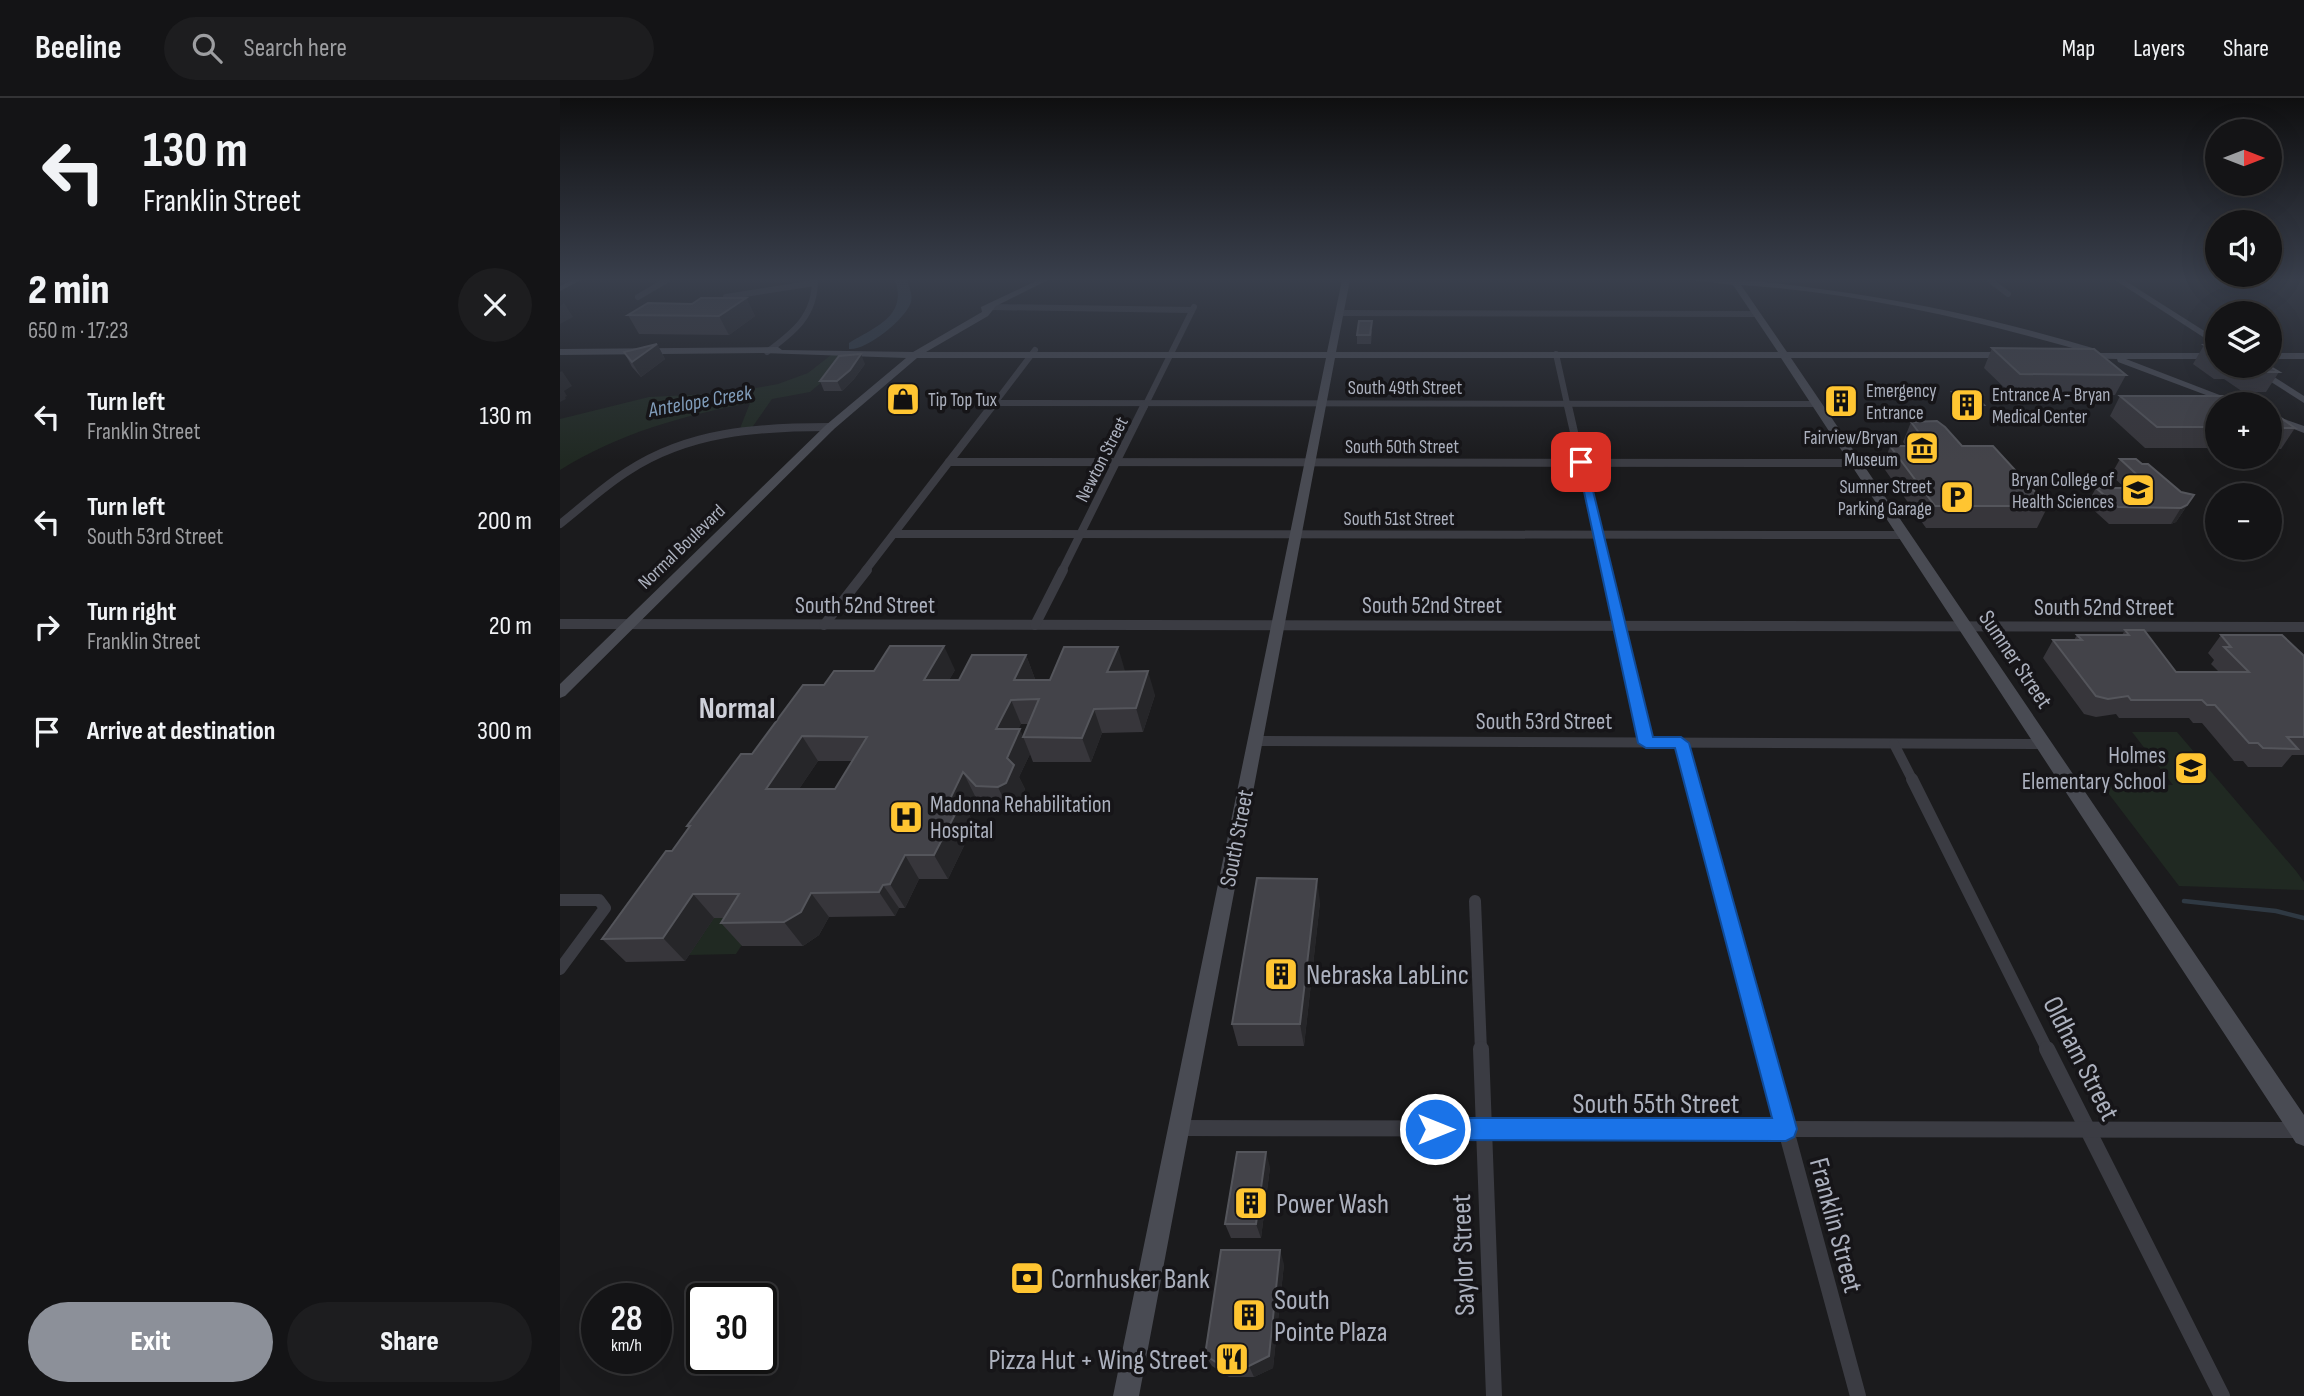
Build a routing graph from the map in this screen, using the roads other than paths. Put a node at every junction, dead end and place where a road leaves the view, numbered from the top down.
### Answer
1 (781, 341) edge
2 (935, 341) edge
3 (1177, 341) edge
4 (1334, 341) edge
5 (1773, 341) edge
6 (2057, 341) edge
7 (560, 352) edge
8 (767, 352) junction
9 (911, 353) junction
10 (1033, 353) junction
11 (1171, 353) junction
12 (1331, 354) junction
13 (1556, 354) junction
14 (1783, 355) junction
15 (2022, 355) edge
16 (2070, 356) edge
17 (2108, 356) junction
18 (2205, 356) edge
19 (2282, 356) edge
20 (2304, 356) edge
21 (2270, 378) edge
22 (2206, 392) edge
23 (2304, 400) edge
24 (1322, 402) junction
25 (994, 403) junction
26 (1147, 403) junction
27 (1567, 403) junction
28 (1816, 404) junction
29 (2282, 422) edge
30 (830, 428) junction
31 (2304, 430) edge
32 (1310, 461) junction
33 (949, 462) junction
34 (1117, 462) junction
35 (1581, 462) junction
36 (1856, 463) junction
37 (560, 524) edge
38 (1296, 533) junction
39 (894, 534) junction
40 (1081, 534) junction
41 (1598, 534) junction
42 (1904, 535) junction
43 (560, 624) edge
44 (630, 624) junction
45 (1278, 624) junction
46 (824, 625) junction
47 (1035, 625) junction
48 (1619, 625) junction
49 (1965, 626) junction
50 (2304, 627) edge
51 (560, 693) edge
52 (1255, 741) junction
53 (1646, 743) junction
54 (1681, 743) junction
55 (1894, 744) junction
56 (2043, 744) junction
57 (560, 900) edge
58 (1475, 901) dead end
59 (560, 969) edge
60 (1178, 1128) junction
61 (1484, 1129) junction
62 (1786, 1129) junction
63 (2088, 1130) junction
64 (2302, 1133) edge
65 (1126, 1396) edge
66 (1494, 1396) edge
67 (1858, 1396) edge
68 (2222, 1396) edge

1 - 8 street
2 - 9 main road, Normal Boulevard
3 - 11 street, Newton Street
4 - 12 main road, South Street
5 - 14 main road, Sumner Street
6 - 17 main road
7 - 8 main road
8 - 9 main road
9 - 10 main road
9 - 30 main road, Normal Boulevard
10 - 11 main road
10 - 25 street
11 - 12 main road
11 - 26 street, Newton Street
12 - 13 main road
12 - 24 main road, South Street
13 - 14 main road
13 - 27 street
14 - 15 main road
14 - 28 main road, Sumner Street
16 - 17 main road
17 - 18 main road
17 - 22 main road
19 - 20 main road
21 - 23 main road
24 - 26 street, South 49th Street
24 - 27 street, South 49th Street
24 - 32 main road, South Street
25 - 26 street, South 49th Street
25 - 33 street
26 - 34 street, Newton Street
27 - 28 street, South 49th Street
27 - 35 street
28 - 36 main road, Sumner Street
29 - 31 main road
30 - 37 street
30 - 44 main road, Normal Boulevard
32 - 34 street, South 50th Street
32 - 35 street, South 50th Street
32 - 38 main road, South Street
33 - 34 street, South 50th Street
33 - 39 street
34 - 40 street, Newton Street
35 - 36 street, South 50th Street
35 - 41 street
36 - 42 main road, Sumner Street
38 - 40 street, South 51st Street
38 - 41 street, South 51st Street
38 - 45 main road, South Street
39 - 40 street, South 51st Street
39 - 46 street
40 - 47 street, Newton Street
41 - 42 street, South 51st Street
41 - 48 street
42 - 49 main road, Sumner Street
43 - 44 street, South 52nd Street
44 - 46 street, South 52nd Street
44 - 51 main road, Normal Boulevard
45 - 47 street, South 52nd Street
45 - 48 street, South 52nd Street
45 - 52 main road, South Street
46 - 47 street, South 52nd Street
48 - 49 street, South 52nd Street
48 - 53 street
49 - 50 street, South 52nd Street
49 - 56 street, Sumner Street
52 - 53 street, South 53rd Street
52 - 60 main road, South Street
53 - 54 street, South 53rd Street
54 - 55 street, South 53rd Street
54 - 62 street, Franklin Street
55 - 56 street, South 53rd Street
55 - 63 street, Oldham Street
56 - 64 street, Sumner Street
57 - 59 street
58 - 61 street, Saylor Street
60 - 61 street, South 55th Street
60 - 65 main road, South Street
61 - 62 street, South 55th Street
61 - 66 street, Saylor Street
62 - 63 street, South 55th Street
62 - 67 street, Franklin Street
63 - 64 street, South 55th Street
63 - 68 street, Oldham Street

